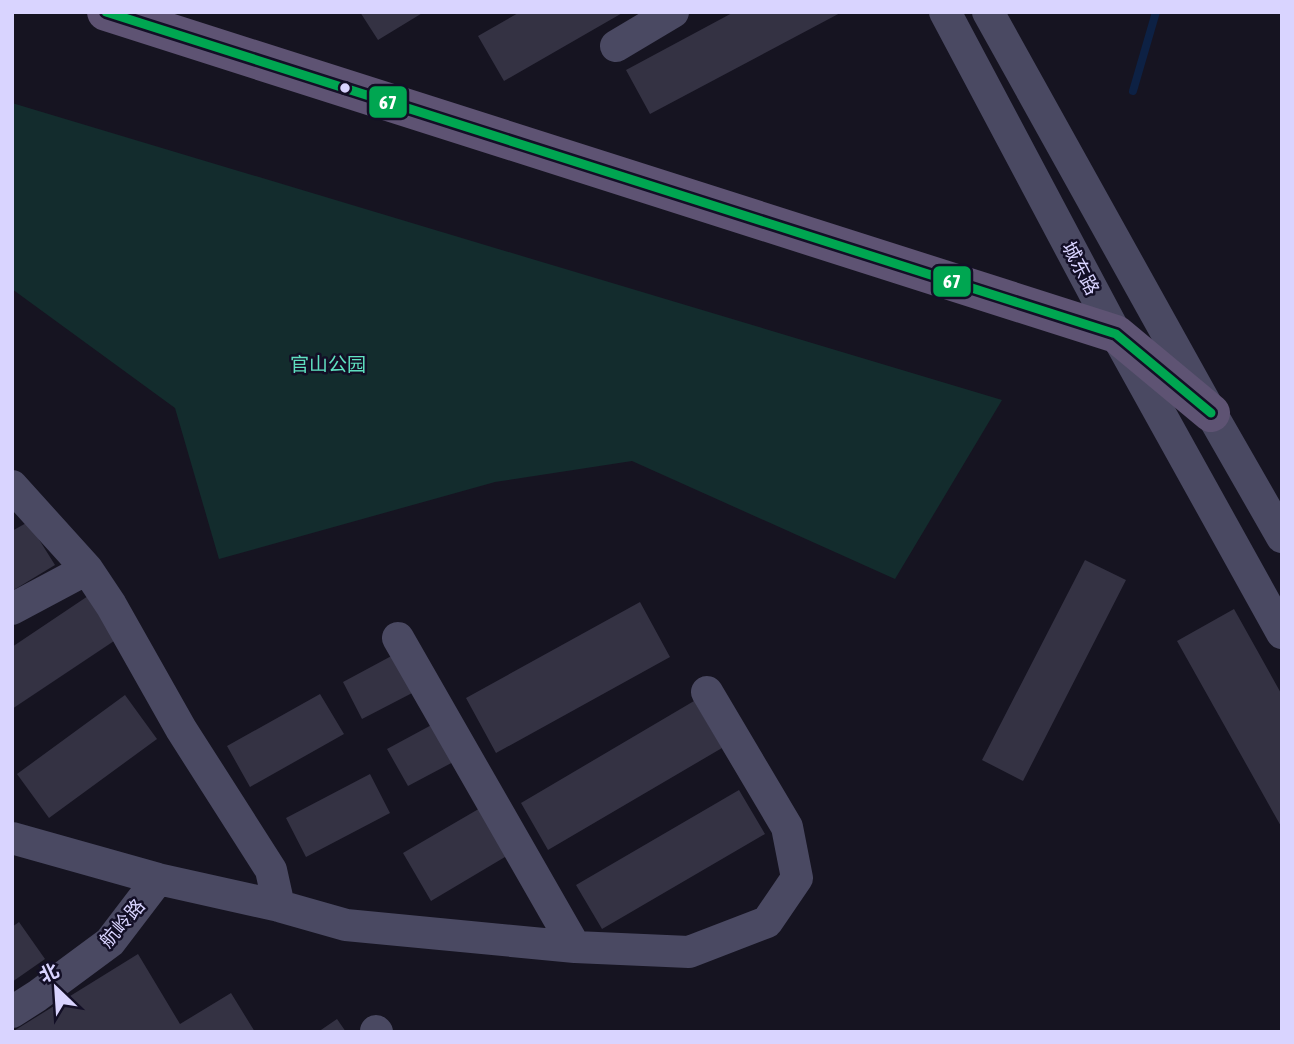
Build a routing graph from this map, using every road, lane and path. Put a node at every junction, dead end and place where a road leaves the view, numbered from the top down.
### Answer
1 (106, 12) edge
2 (945, 12) edge
3 (988, 12) edge
4 (671, 13) edge
5 (616, 46) dead end
6 (1116, 334) junction
7 (1211, 413) junction
8 (12, 486) edge
9 (1282, 537) edge
10 (87, 569) junction
11 (12, 608) edge
12 (1282, 633) edge
13 (398, 638) dead end
14 (707, 692) dead end
15 (12, 838) edge
16 (158, 879) junction
17 (279, 906) junction
18 (575, 947) junction
19 (12, 1012) edge

1 - 6 main road
2 - 6 street, 城东路
3 - 7 street
4 - 5 street
6 - 7 main road
6 - 12 street, 城东路
7 - 9 street
8 - 10 street
10 - 11 street
10 - 17 street
13 - 18 street
14 - 18 street
15 - 16 street
16 - 17 street
16 - 19 street, 航岭路
17 - 18 street

